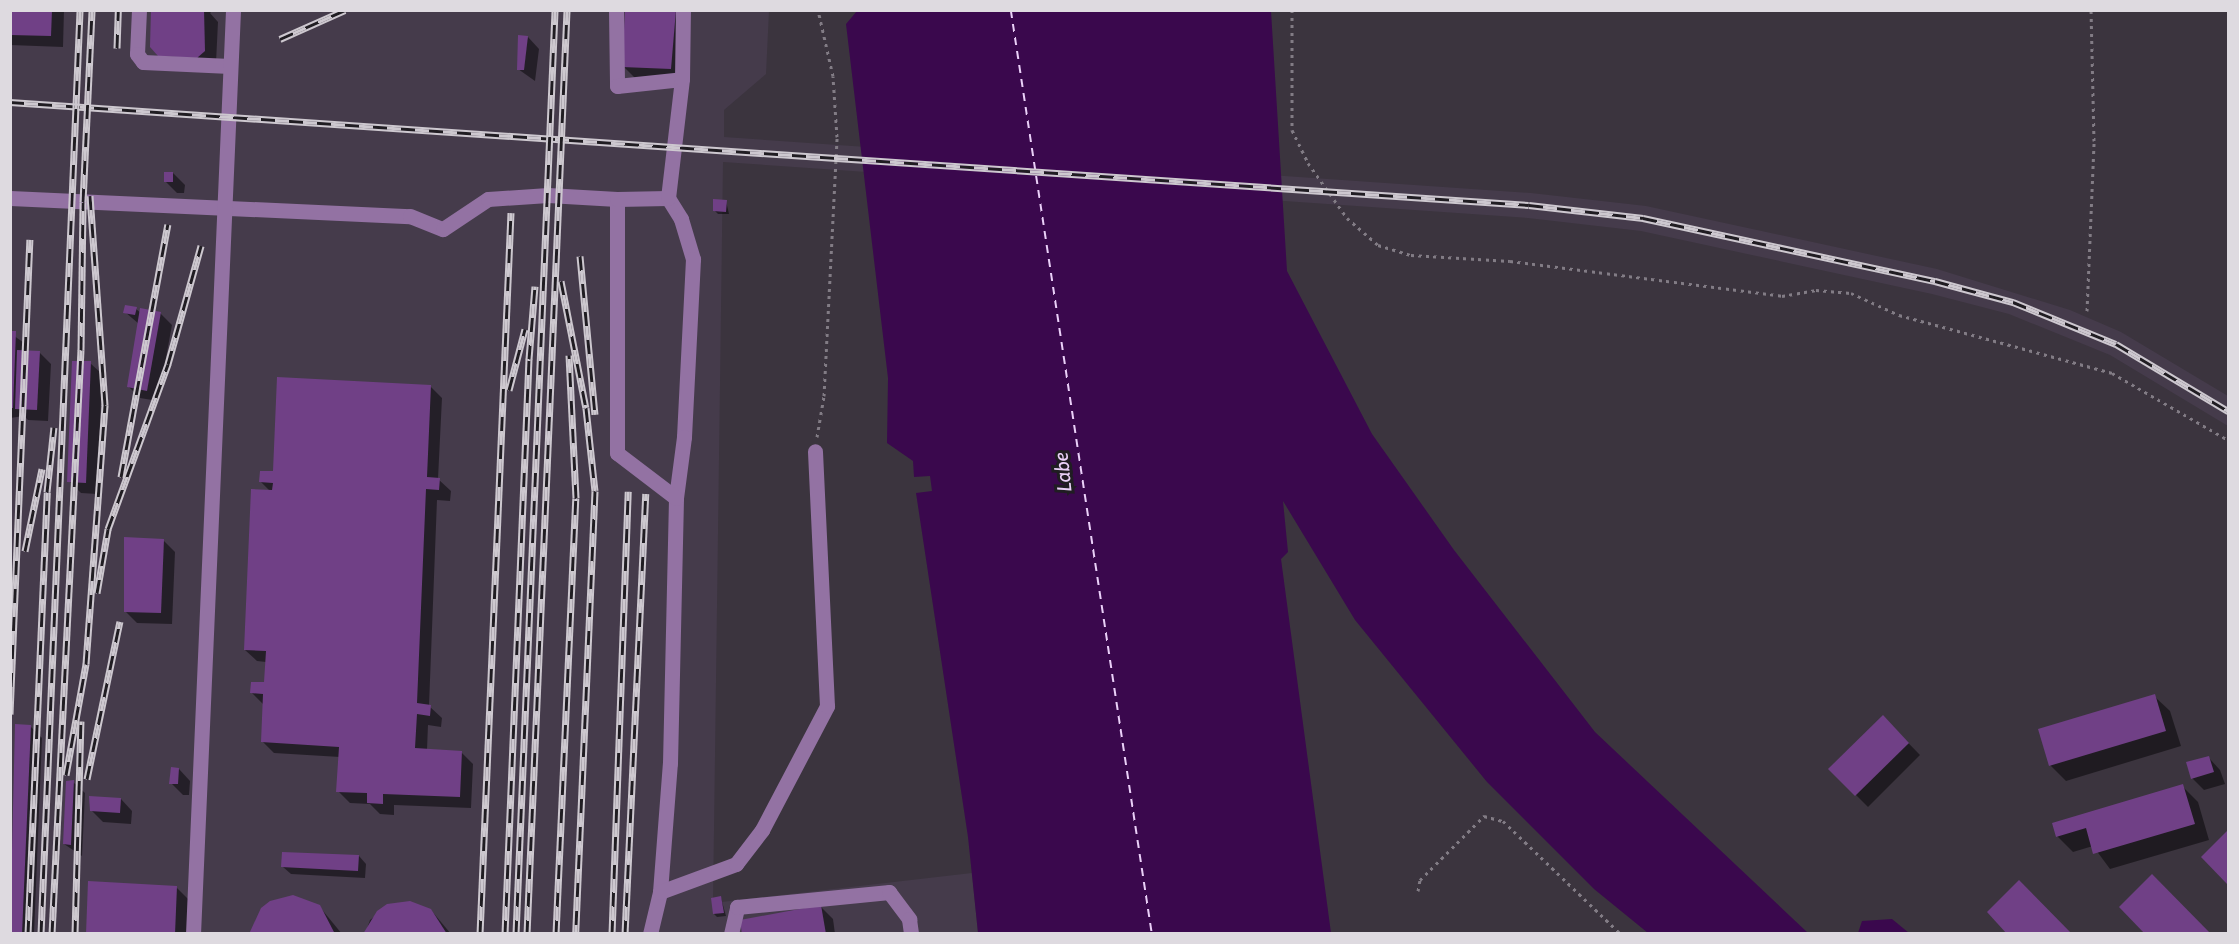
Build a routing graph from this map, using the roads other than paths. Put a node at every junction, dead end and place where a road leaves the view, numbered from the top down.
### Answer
1 (138, 10) edge
2 (233, 10) edge
3 (616, 10) edge
4 (683, 10) edge
5 (230, 66) junction
6 (682, 79) junction
7 (10, 198) edge
8 (668, 198) junction
9 (617, 199) junction
10 (221, 208) junction
11 (815, 451) road end
12 (676, 498) junction
13 (660, 892) junction
14 (193, 933) edge
15 (650, 933) edge
16 (731, 933) edge
17 (911, 933) edge

1 - 5 lane
2 - 5 lane
3 - 6 lane
4 - 6 lane
5 - 10 lane
6 - 8 lane
7 - 10 lane
8 - 9 lane
8 - 12 lane
9 - 10 lane
9 - 12 lane
10 - 14 lane
11 - 13 lane
12 - 13 lane
13 - 15 lane
16 - 17 lane

